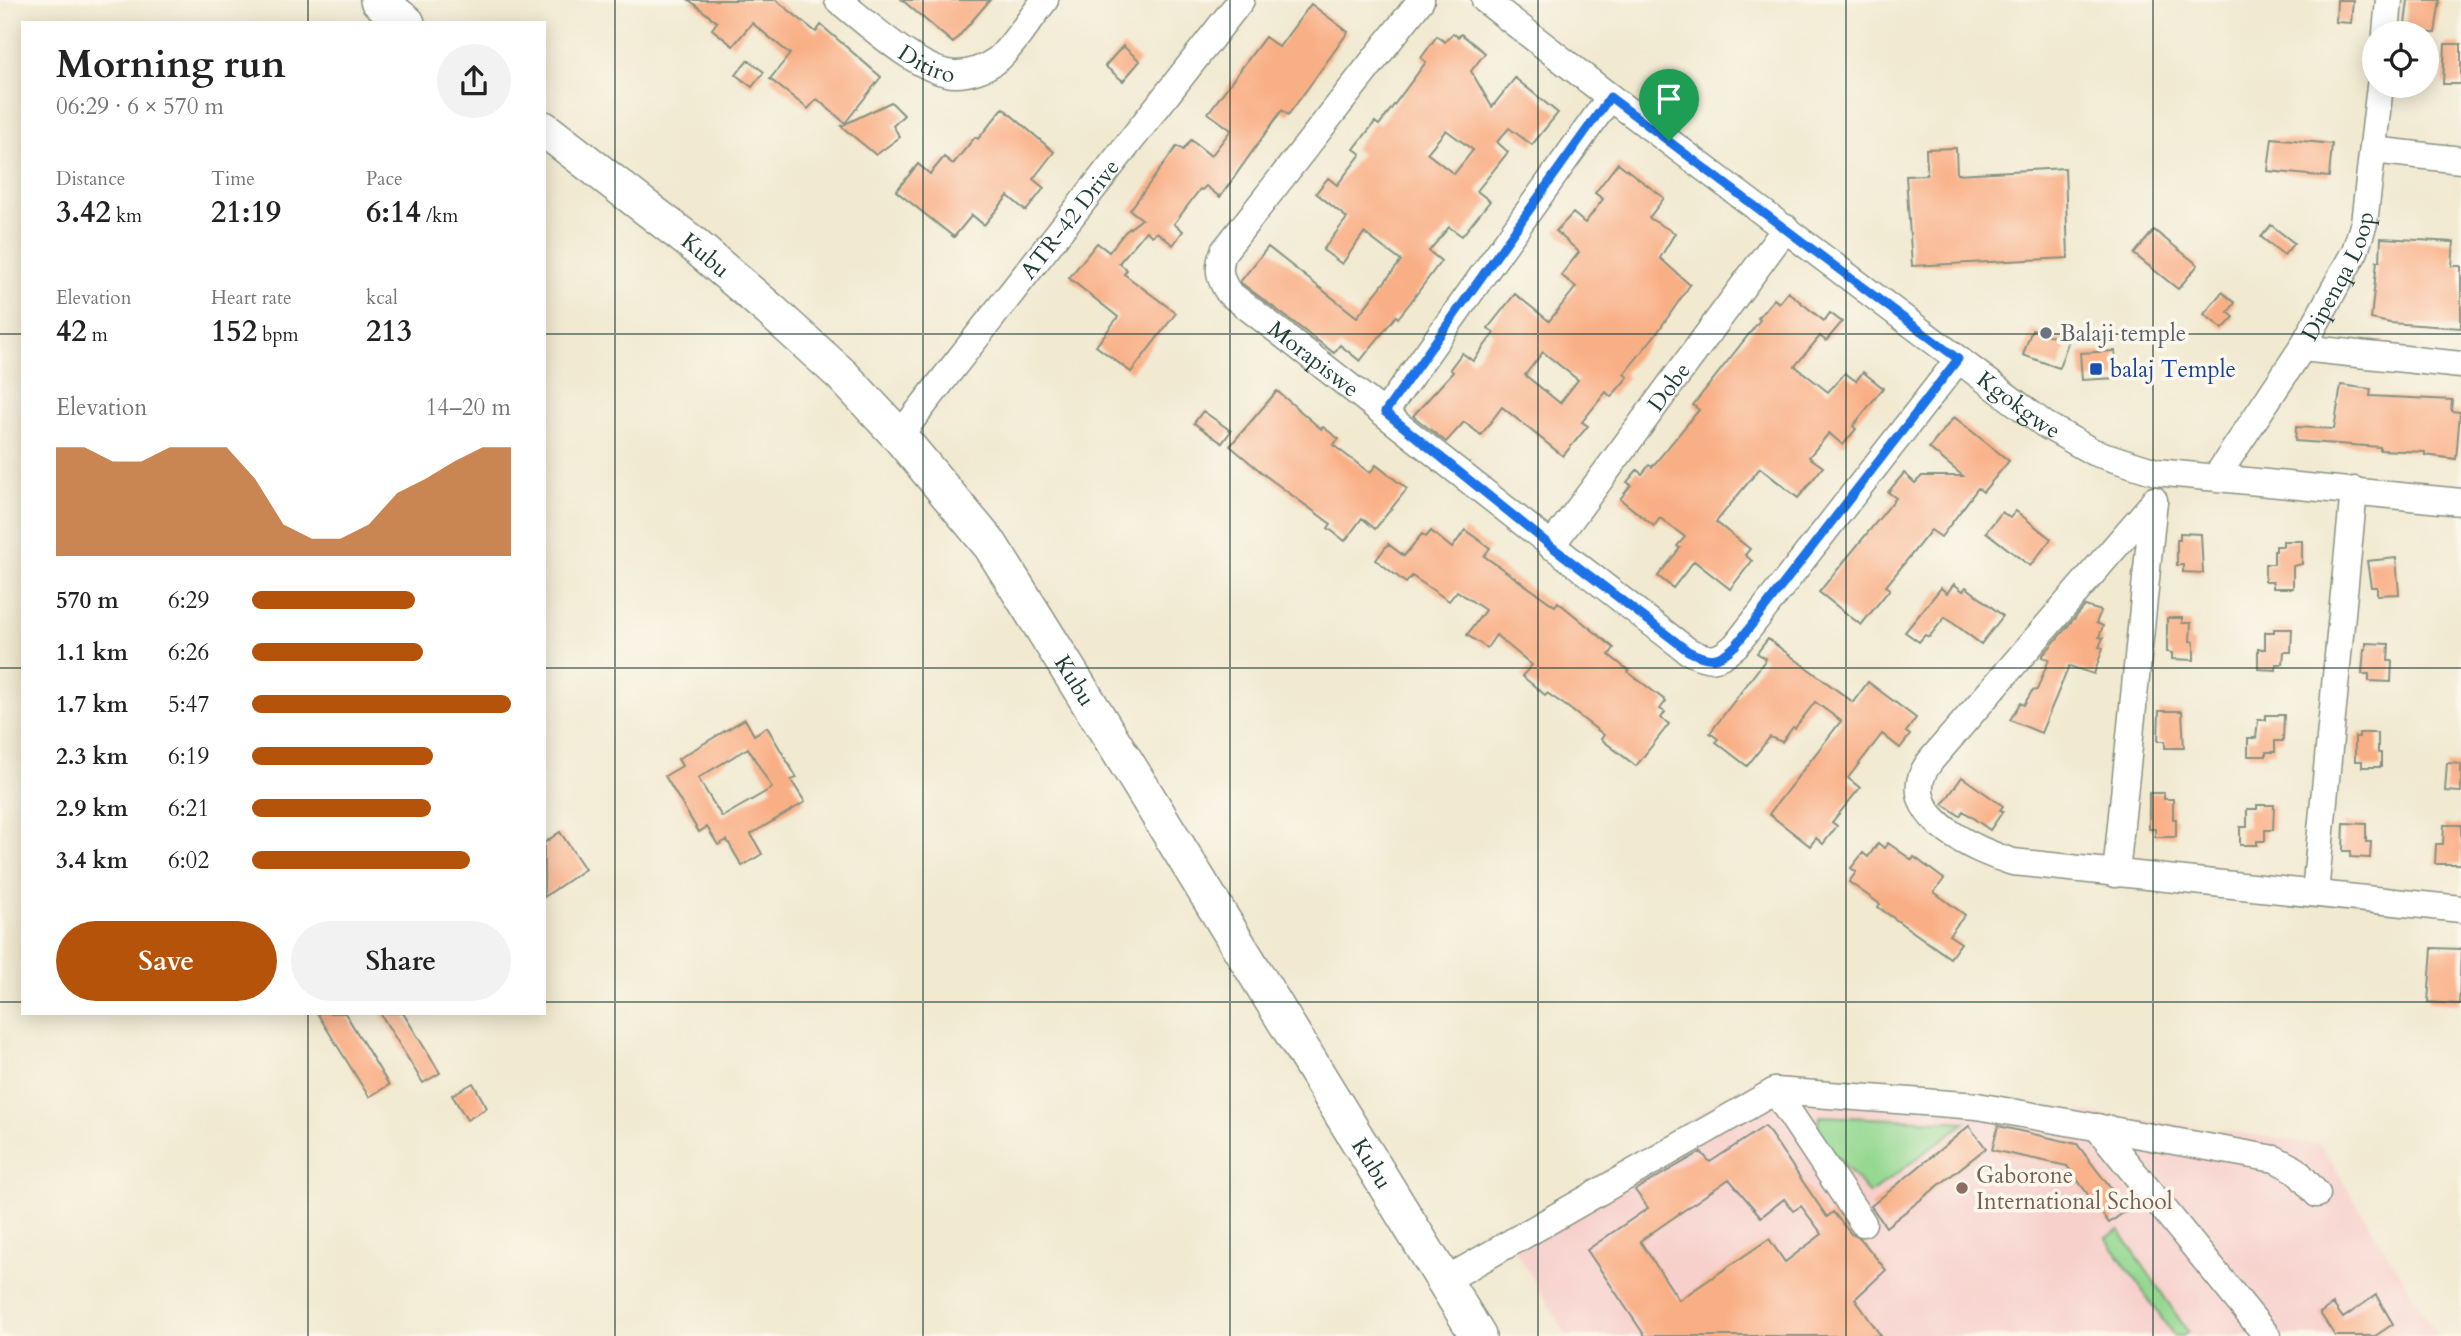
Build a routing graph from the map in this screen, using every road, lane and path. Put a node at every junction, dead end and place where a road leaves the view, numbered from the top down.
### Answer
1 (378, 0) edge
2 (838, 0) edge
3 (1045, 0) edge
4 (1421, 0) edge
5 (1485, 0) edge
6 (2389, 0) edge
7 (1227, 5) edge
8 (404, 21) edge
9 (2387, 21) edge
10 (1610, 97) junction
11 (2378, 98) edge
12 (546, 131) edge
13 (2372, 150) junction
14 (2461, 160) edge
15 (1786, 229) junction
16 (2302, 348) junction
17 (1958, 359) junction
18 (2461, 365) edge
19 (1385, 412) junction
20 (899, 436) junction
21 (2155, 472) junction
22 (2216, 477) junction
23 (2354, 490) junction
24 (2154, 502) junction
25 (2461, 502) edge
26 (1551, 546) junction
27 (2116, 874) junction
28 (2315, 893) junction
29 (2461, 909) edge
30 (1775, 1091) junction
31 (2097, 1127) junction
32 (2317, 1194) dead end
33 (1863, 1223) dead end
34 (1444, 1280) junction
35 (1478, 1336) edge
36 (2267, 1336) edge

1 - 8 main road
2 - 3 street, Ditiro
4 - 19 street, Morapiswe
5 - 10 street, Kgokgwe
6 - 9 street
7 - 20 street, ATR-42 Drive
10 - 15 street, Kgokgwe
10 - 19 street
11 - 13 street, Dipenqa Loop
12 - 20 main road, Kubu
13 - 14 street
13 - 16 street, Dipenqa Loop
15 - 17 street, Kgokgwe
15 - 26 street, Dobe
16 - 18 street, Dipenqa Loop
16 - 22 street
17 - 21 street, Kgokgwe
17 - 26 street, Morapiswe
19 - 26 street, Morapiswe
20 - 34 main road, Kubu
21 - 22 street, Kgokgwe
21 - 24 street
22 - 23 street, Kgokgwe
23 - 25 street, Kgokgwe
23 - 28 street
24 - 27 street
24 - 27 street
27 - 28 street
28 - 29 street
30 - 31 street
30 - 33 street
30 - 34 street
31 - 32 street
31 - 36 street
34 - 35 main road, Kubu

